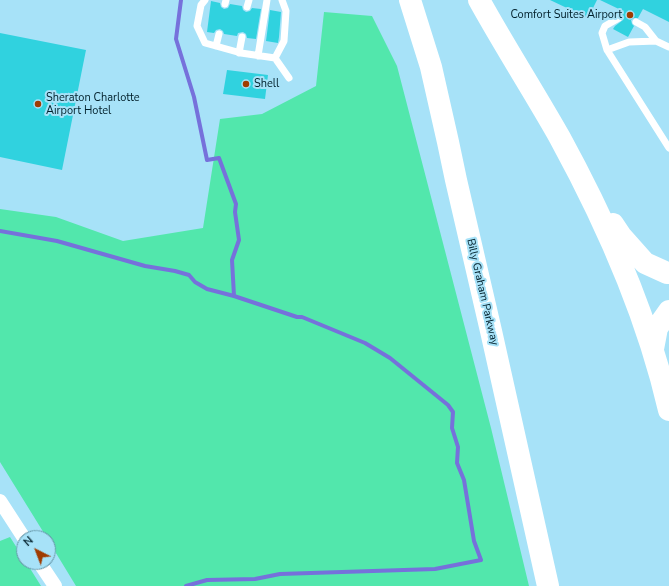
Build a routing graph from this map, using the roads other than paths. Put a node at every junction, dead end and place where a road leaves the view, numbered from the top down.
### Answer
1 (205, 0) edge
2 (268, 0) edge
3 (282, 0) edge
4 (410, 0) edge
5 (480, 0) edge
6 (619, 18) dead end
7 (636, 22) dead end
8 (219, 34) dead end
9 (242, 37) dead end
10 (656, 41) junction
11 (216, 46) junction
12 (669, 47) edge
13 (607, 50) junction
14 (239, 53) junction
15 (258, 56) junction
16 (275, 58) junction
17 (289, 78) dead end
18 (669, 148) edge
19 (582, 179) junction
20 (669, 273) edge
21 (669, 312) edge
22 (652, 349) junction
23 (669, 410) edge
24 (0, 501) edge
25 (19, 530) edge
26 (44, 570) edge
27 (55, 586) edge
28 (548, 586) edge

1 - 11 lane
2 - 15 lane
3 - 16 lane
4 - 28 highway, Billy Graham Parkway
5 - 19 highway
6 - 13 lane
7 - 10 lane
8 - 11 lane
9 - 14 lane
10 - 12 lane
10 - 13 lane
11 - 14 lane
13 - 18 lane
14 - 15 lane
15 - 16 lane
16 - 17 lane
19 - 20 highway
19 - 22 highway
21 - 22 highway
22 - 23 highway
24 - 25 street
26 - 27 street

